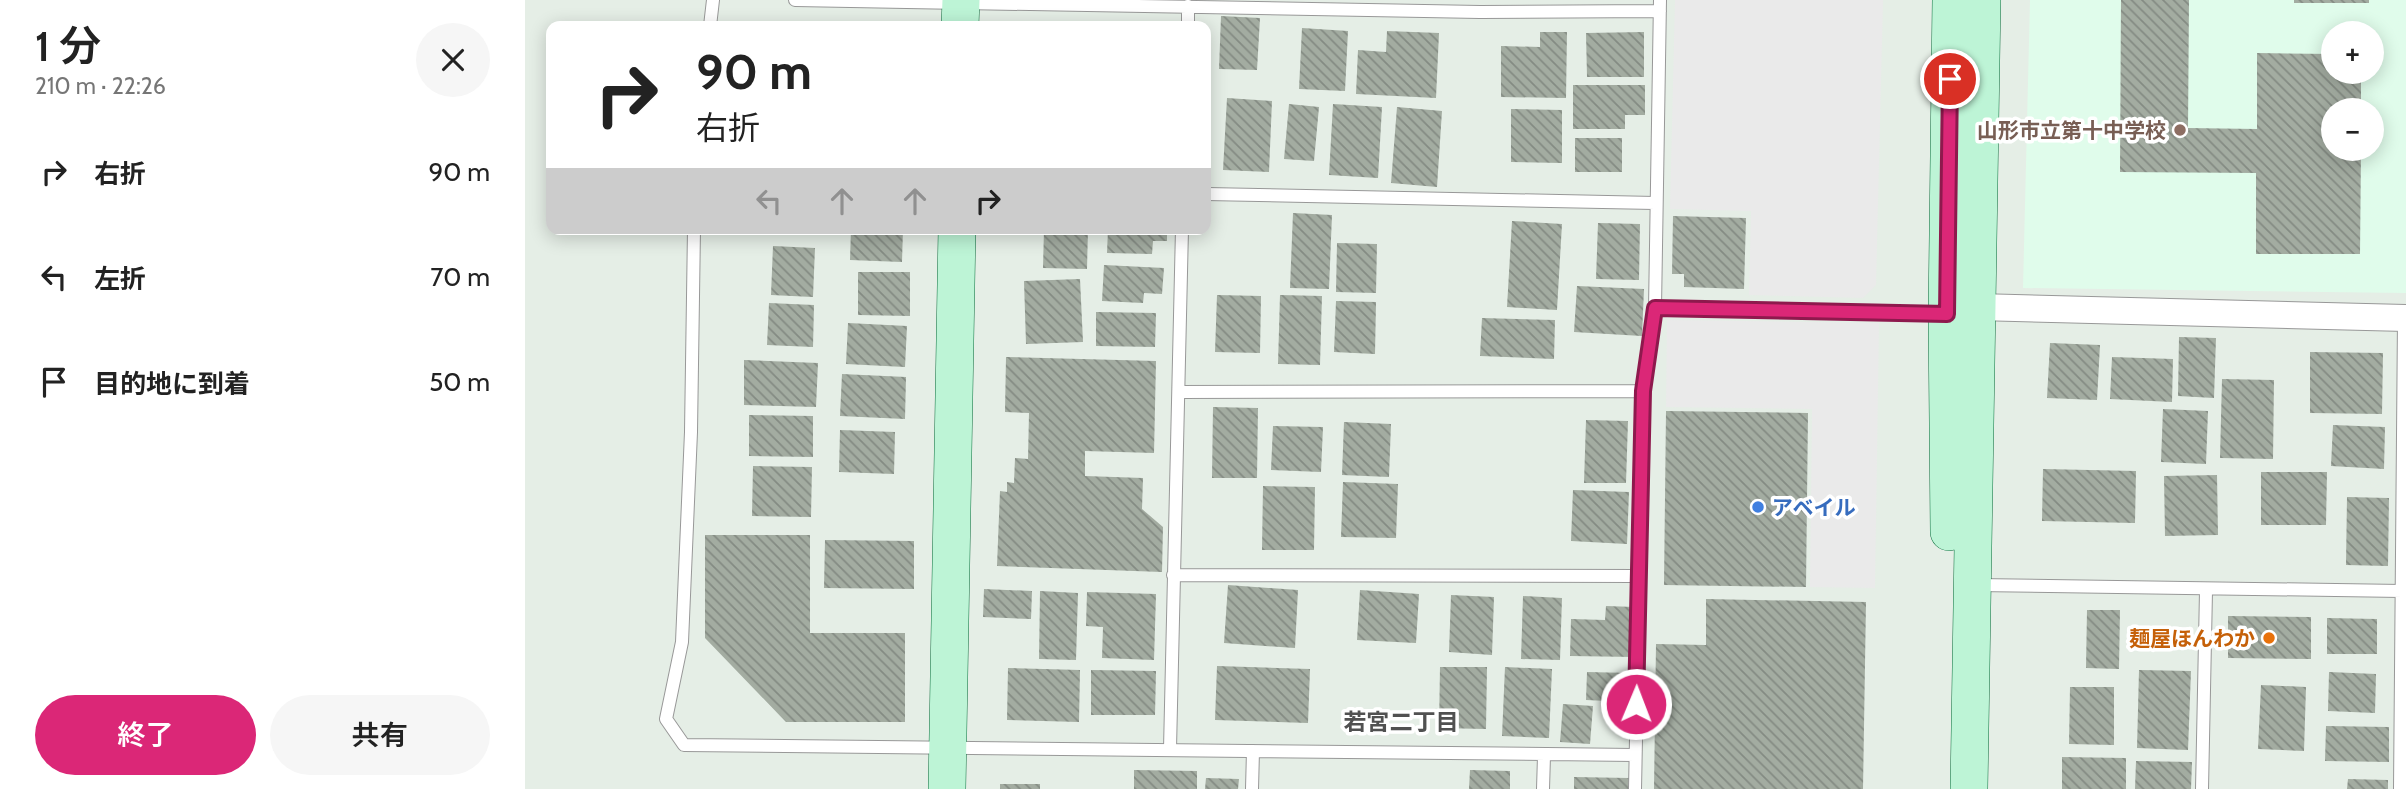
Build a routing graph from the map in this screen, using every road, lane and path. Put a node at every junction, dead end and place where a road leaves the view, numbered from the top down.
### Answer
1 (713, 0) edge
2 (795, 0) edge
3 (1951, 0) edge
4 (1982, 0) edge
5 (1188, 6) junction
6 (1660, 6) edge
7 (961, 10) edge
8 (711, 21) edge
9 (1188, 21) edge
10 (1211, 194) edge
11 (1655, 203) junction
12 (694, 235) edge
13 (957, 235) edge
14 (1182, 235) edge
15 (1655, 308) junction
16 (1962, 311) junction
17 (2405, 318) edge
18 (1643, 391) junction
19 (1179, 392) junction
20 (1173, 575) junction
21 (1637, 576) junction
22 (1972, 585) junction
23 (2206, 591) junction
24 (2402, 592) junction
25 (947, 746) junction
26 (1170, 749) junction
27 (1252, 751) junction
28 (1635, 755) junction
29 (1544, 756) junction
30 (947, 789) edge
31 (1252, 789) edge
32 (1543, 789) edge
33 (1635, 789) edge
34 (1946, 789) edge
35 (1969, 789) edge
36 (2202, 789) edge
37 (2400, 789) edge

1 - 8 lane
2 - 7 lane
3 - 16 street
4 - 16 street
5 - 6 lane
5 - 7 lane
5 - 9 lane
6 - 11 lane
10 - 11 lane
11 - 15 lane
12 - 25 lane
13 - 25 street
14 - 19 lane
15 - 16 lane
15 - 18 lane
16 - 17 street
16 - 22 street
16 - 34 street
17 - 24 lane
18 - 19 lane
18 - 21 lane
19 - 20 lane
20 - 21 lane
20 - 26 lane
21 - 28 lane
22 - 23 lane
22 - 35 street
23 - 24 lane
23 - 36 lane
24 - 37 lane
25 - 26 lane
25 - 30 street
26 - 27 lane
27 - 29 lane
27 - 31 lane
28 - 29 lane
28 - 33 lane
29 - 32 lane

